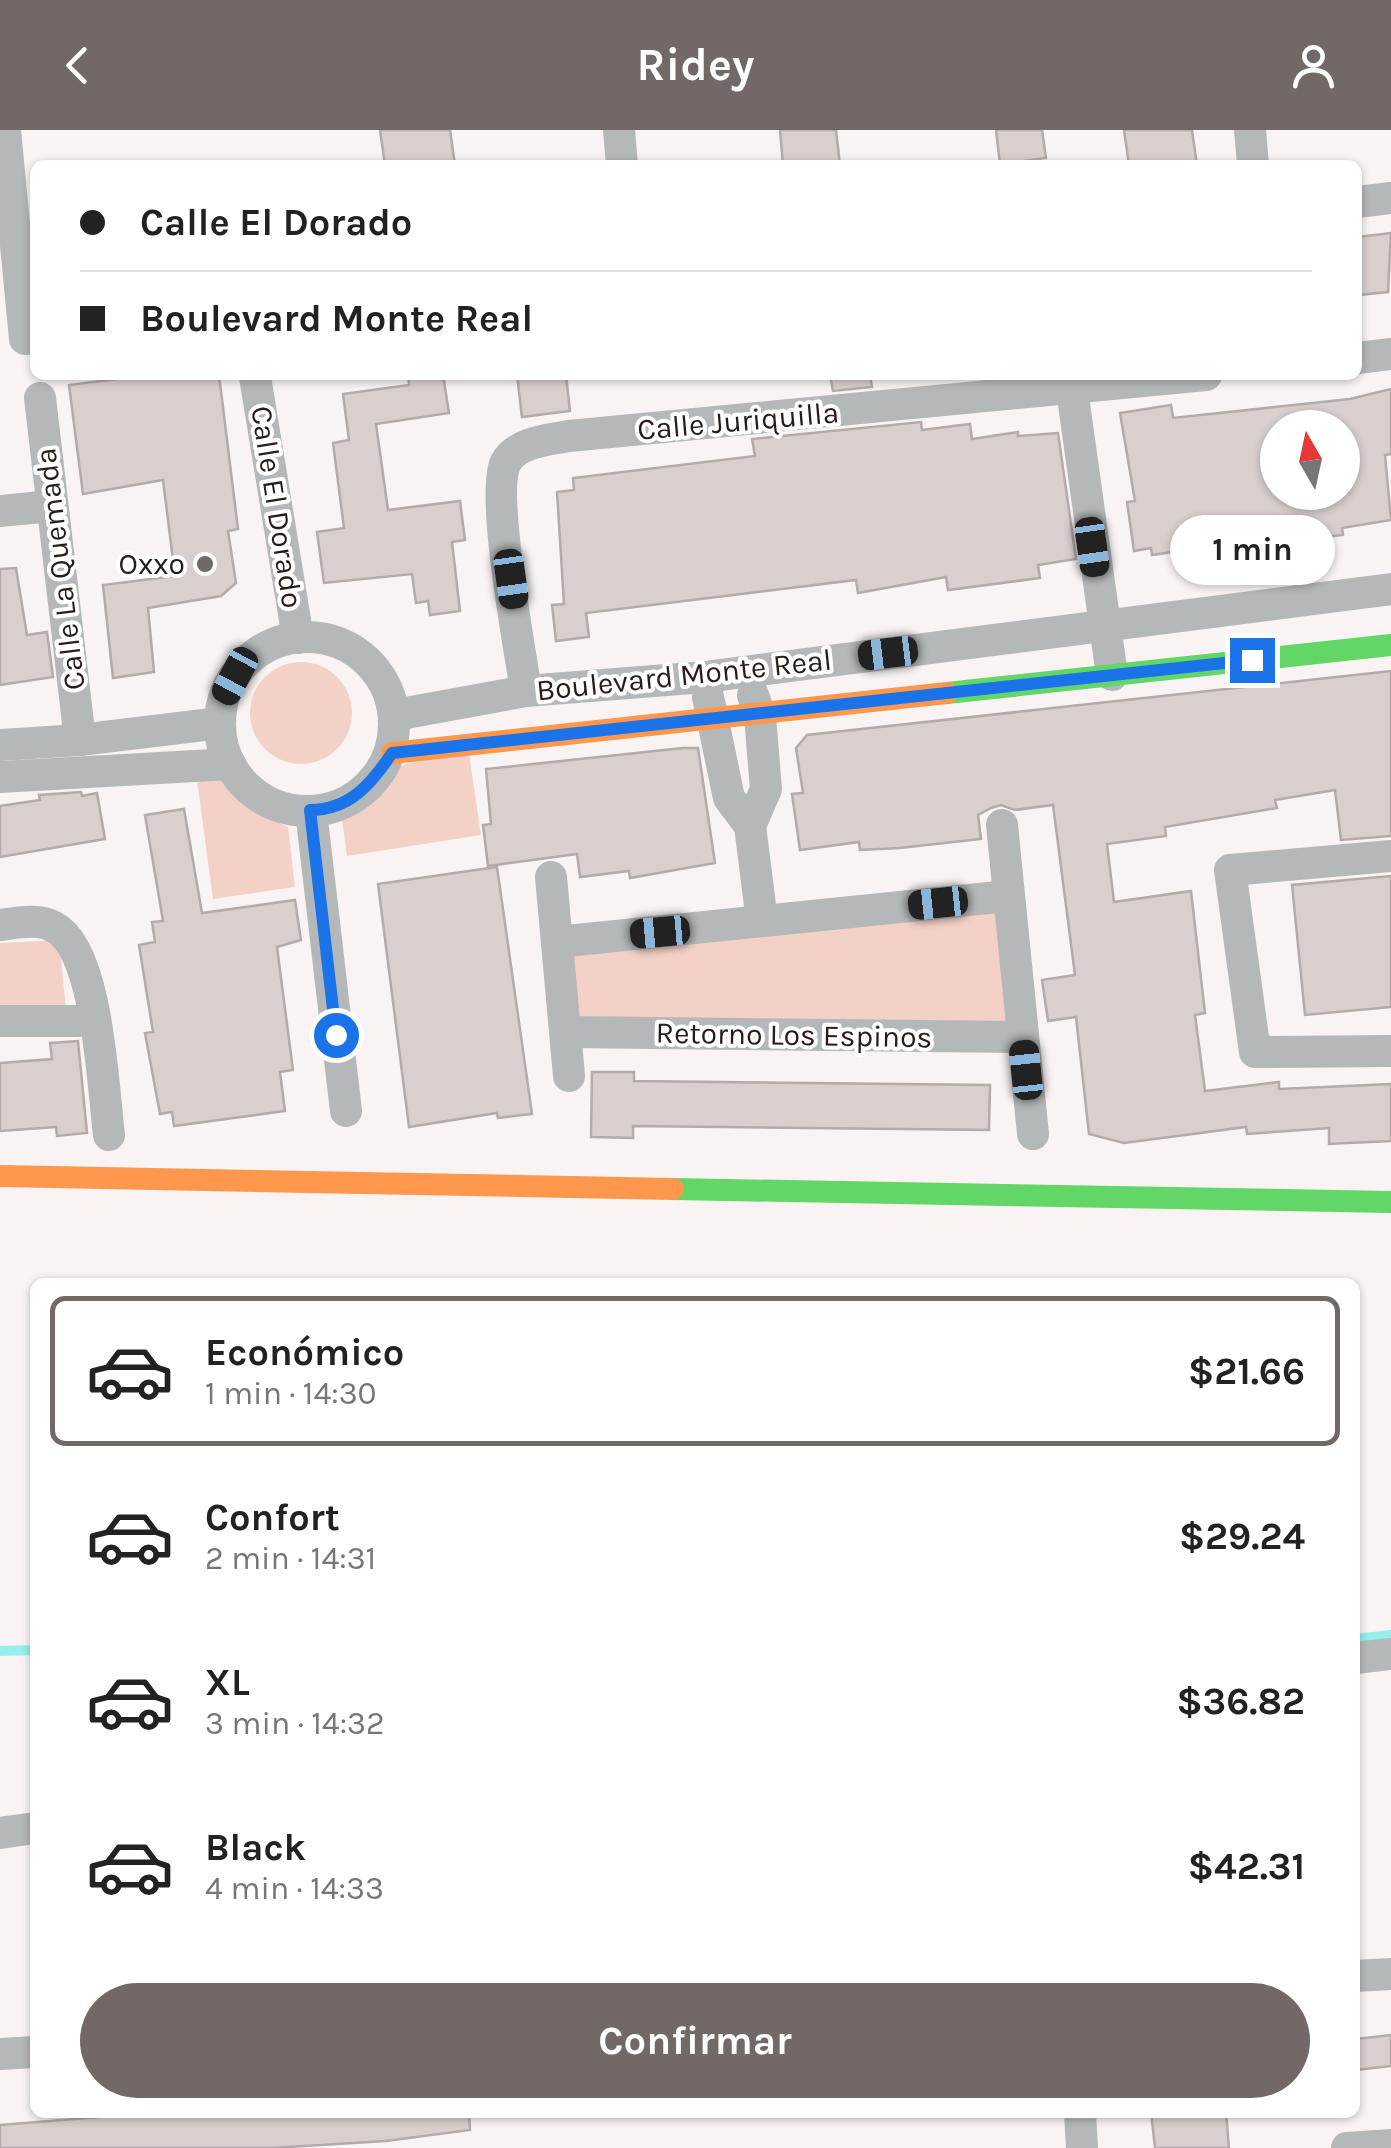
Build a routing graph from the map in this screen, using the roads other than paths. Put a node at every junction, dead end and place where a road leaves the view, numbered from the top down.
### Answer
1 (5, 130) edge
2 (619, 130) edge
3 (1250, 130) edge
4 (622, 160) edge
5 (1253, 160) edge
6 (1391, 198) edge
7 (1362, 202) edge
8 (20, 339) edge
9 (1391, 354) edge
10 (1362, 358) edge
11 (257, 380) edge
12 (1161, 380) edge
13 (1072, 390) junction
14 (40, 398) dead end
15 (52, 506) junction
16 (0, 511) edge
17 (1391, 589) edge
18 (1103, 626) junction
19 (298, 638) junction
20 (1391, 645) edge
21 (746, 672) junction
22 (1112, 676) junction
23 (705, 678) junction
24 (526, 691) junction
25 (394, 716) junction
26 (760, 716) junction
27 (711, 719) junction
28 (220, 722) junction
29 (80, 740) junction
30 (0, 745) edge
31 (392, 753) junction
32 (230, 764) junction
33 (0, 777) edge
34 (310, 810) junction
35 (750, 826) junction
36 (1002, 826) dead end
37 (1391, 856) edge
38 (551, 877) dead end
39 (1008, 896) junction
40 (762, 921) junction
41 (0, 924) edge
42 (557, 942) junction
43 (96, 1021) junction
44 (0, 1022) edge
45 (566, 1032) junction
46 (1023, 1038) junction
47 (1391, 1051) edge
48 (570, 1076) dead end
49 (346, 1111) dead end
50 (109, 1134) dead end
51 (1033, 1134) dead end
52 (0, 1176) edge
53 (1391, 1202) edge
54 (1391, 1654) edge
55 (1360, 1657) edge
56 (30, 1829) edge
57 (0, 1834) edge
58 (1391, 1974) edge
59 (1360, 1976) edge
60 (30, 2052) edge
61 (0, 2054) edge
62 (1080, 2118) edge
63 (1391, 2144) edge
64 (1346, 2147) edge
65 (1082, 2148) edge

1 - 8 street
2 - 4 street
3 - 5 street
6 - 7 street
9 - 10 street
11 - 19 street, Calle El Dorado
12 - 13 street, Calle Juriquilla
13 - 18 street
13 - 24 street, Calle Juriquilla
14 - 15 street, Calle La Quemada
15 - 16 street
15 - 29 street, Calle La Quemada
17 - 18 street, Boulevard Monte Real
18 - 21 street, Boulevard Monte Real
18 - 22 street
19 - 25 street
19 - 28 street
20 - 22 street, Boulevard Monte Real
21 - 23 street, Boulevard Monte Real
21 - 26 street
22 - 26 street, Boulevard Monte Real
23 - 24 street, Boulevard Monte Real
23 - 27 street
24 - 25 street, Boulevard Monte Real
25 - 31 street
26 - 27 street, Boulevard Monte Real
26 - 35 street
27 - 31 street, Boulevard Monte Real
27 - 35 street
28 - 29 street
28 - 32 street
29 - 30 street
31 - 34 street
32 - 33 street
32 - 34 street
34 - 49 street
35 - 40 street
36 - 39 street
37 - 47 street
38 - 42 street
39 - 40 street
39 - 46 street
40 - 42 street
41 - 43 street
42 - 45 street
43 - 44 street
43 - 50 street
45 - 46 street, Retorno Los Espinos
45 - 48 street
46 - 51 street
52 - 53 street
54 - 55 street
56 - 57 street
58 - 59 street
60 - 61 street
62 - 65 street
63 - 64 street

